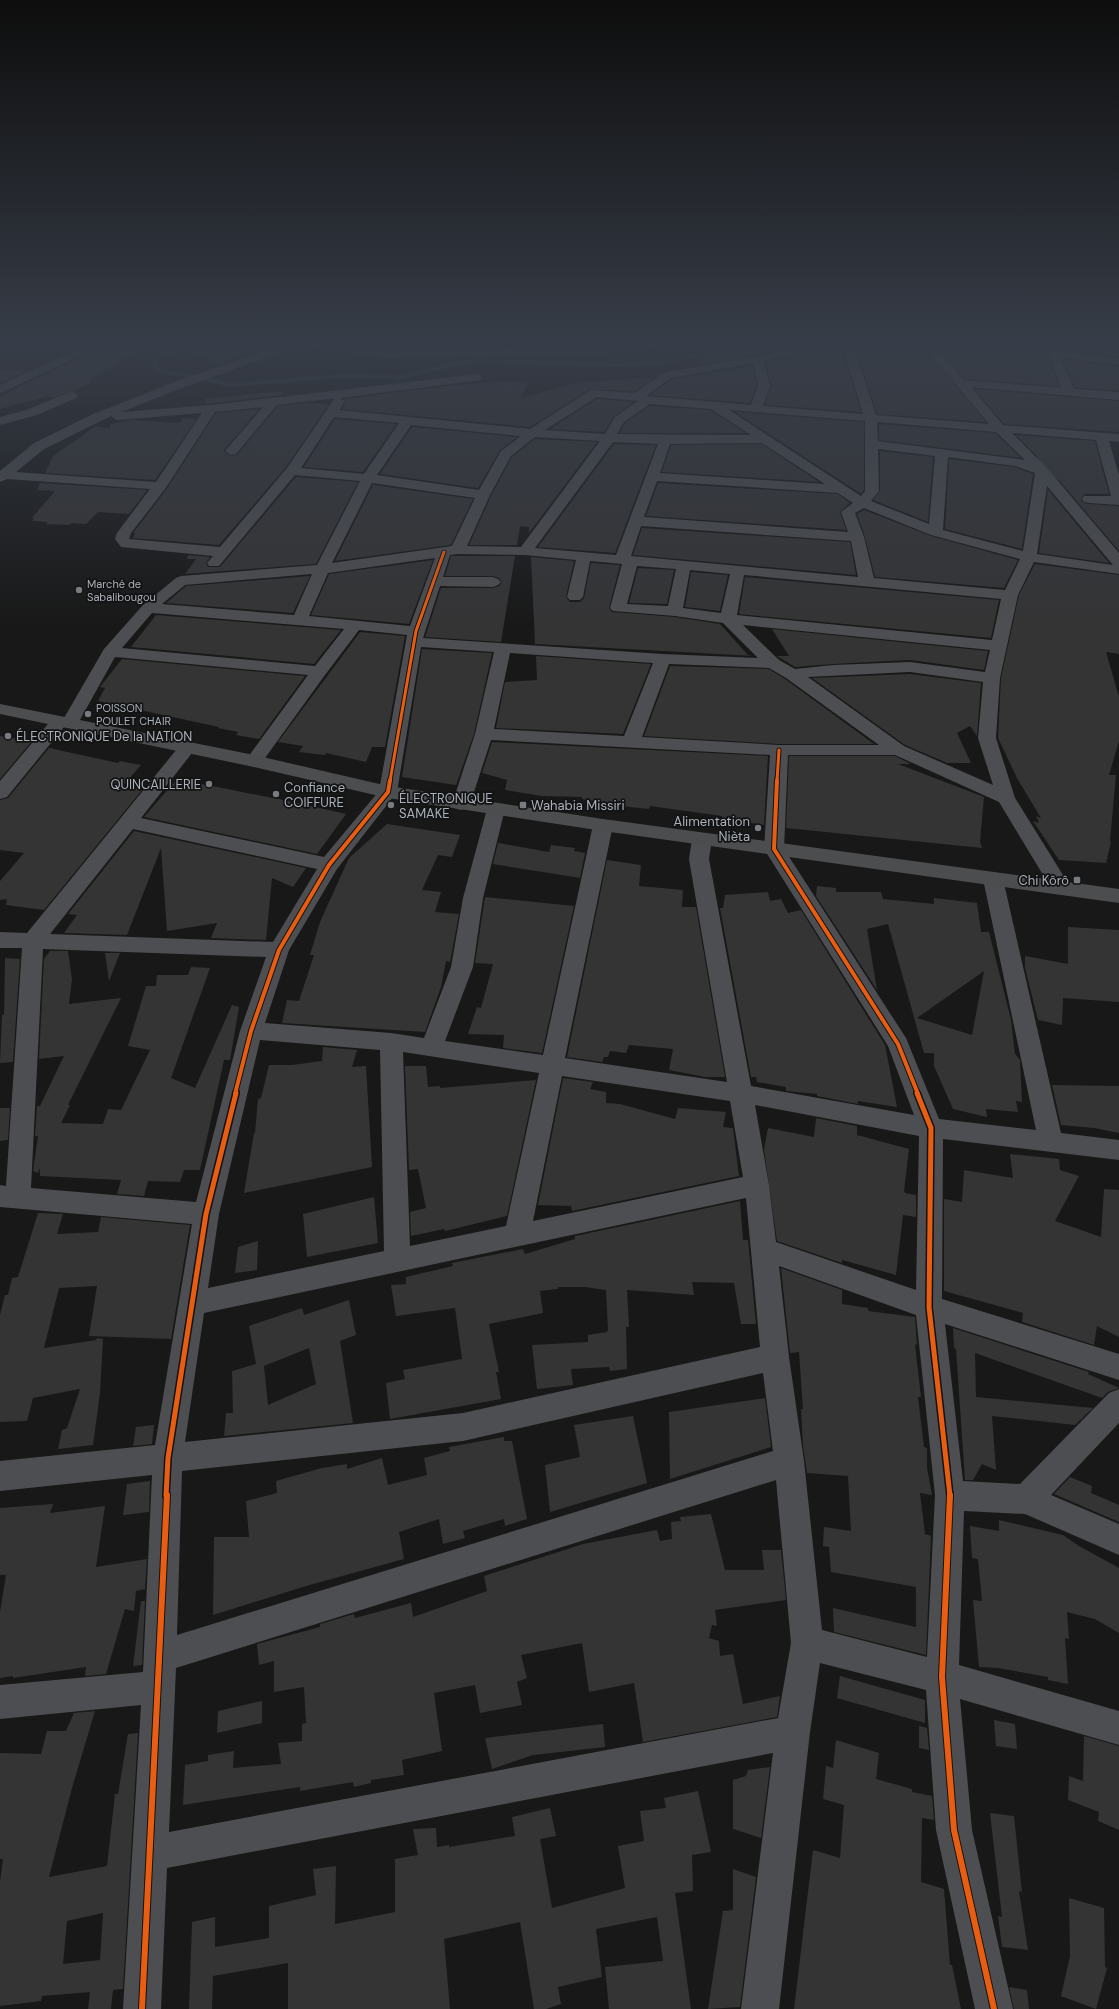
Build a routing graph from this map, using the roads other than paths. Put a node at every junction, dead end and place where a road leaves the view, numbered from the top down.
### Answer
1 (1102, 437) edge
2 (55, 438) edge
3 (192, 438) edge
4 (242, 438) edge
5 (314, 438) edge
6 (396, 438) edge
7 (526, 438) edge
8 (605, 438) edge
9 (609, 438) junction
10 (871, 438) edge
11 (1009, 438) edge
12 (765, 439) joint
13 (665, 441) junction
14 (871, 444) junction
15 (232, 450) dead end
16 (942, 453) junction
17 (292, 471) junction
18 (1042, 471) junction
19 (1, 472) edge
20 (652, 477) junction
21 (368, 478) junction
22 (160, 486) junction
23 (842, 489) junction
24 (484, 495) junction
25 (1089, 499) dead end
26 (1119, 501) edge
27 (863, 503) junction
28 (636, 521) junction
29 (936, 532) junction
30 (857, 537) junction
31 (161, 548) junction
32 (451, 551) junction
33 (525, 551) junction
34 (223, 552) junction
35 (584, 556) junction
36 (1029, 557) junction
37 (627, 559) junction
38 (1119, 562) edge
39 (684, 565) junction
40 (322, 569) junction
41 (175, 570) junction
42 (738, 570) junction
43 (1119, 570) edge
44 (201, 579) junction
45 (434, 581) junction
46 (493, 582) dead end
47 (867, 582) junction
48 (1010, 595) junction
49 (575, 597) dead end
50 (148, 608) junction
51 (674, 612) junction
52 (728, 619) junction
53 (299, 620) junction
54 (355, 625) junction
55 (415, 636) junction
56 (1000, 646) junction
57 (503, 649) junction
58 (110, 652) junction
59 (663, 659) junction
60 (773, 664) junction
61 (319, 671) junction
62 (792, 674) junction
63 (992, 678) junction
64 (0, 710) edge
65 (65, 722) junction
66 (484, 734) junction
67 (631, 742) junction
68 (187, 748) junction
69 (779, 750) junction
70 (898, 750) junction
71 (254, 761) junction
72 (388, 792) junction
73 (0, 793) edge
74 (1006, 798) junction
75 (461, 804) junction
76 (496, 809) junction
77 (127, 821) junction
78 (602, 826) junction
79 (702, 839) junction
80 (774, 849) junction
81 (329, 865) junction
82 (993, 879) junction
83 (1061, 888) junction
84 (1119, 896) edge
85 (0, 940) edge
86 (33, 941) junction
87 (279, 950) junction
88 (252, 1031) junction
89 (391, 1042) junction
90 (431, 1048) junction
91 (554, 1066) junction
92 (740, 1093) junction
93 (932, 1128) junction
94 (1051, 1142) junction
95 (1119, 1150) edge
96 (757, 1185) junction
97 (9, 1196) edge
98 (206, 1214) junction
99 (517, 1235) junction
100 (764, 1249) junction
101 (397, 1260) junction
102 (193, 1303) junction
103 (929, 1307) junction
104 (775, 1357) junction
105 (1119, 1367) edge
106 (1119, 1403) edge
107 (168, 1458) junction
108 (789, 1461) junction
109 (0, 1476) edge
110 (950, 1495) junction
111 (1026, 1499) junction
112 (1119, 1540) edge
113 (807, 1643) junction
114 (159, 1672) junction
115 (942, 1677) junction
116 (0, 1702) edge
117 (1119, 1728) edge
118 (793, 1732) junction
119 (150, 1853) junction
120 (142, 2009) edge
121 (760, 2009) edge
122 (994, 2009) edge

1 - 26 street
2 - 19 street
3 - 22 street
4 - 15 street
5 - 17 street
6 - 21 street
7 - 24 street
8 - 9 street
9 - 13 street
9 - 33 street
10 - 14 street
11 - 18 street
12 - 13 street
12 - 23 street
13 - 20 street
14 - 16 street
14 - 27 street
16 - 18 street
16 - 29 street
17 - 21 street
17 - 34 street
18 - 36 street
18 - 38 street
19 - 22 street
20 - 23 street
20 - 28 street
21 - 24 street
21 - 40 street
22 - 31 street
23 - 27 street
24 - 32 street
25 - 26 street
27 - 29 street
27 - 30 street
28 - 30 street
28 - 37 street
29 - 36 street
30 - 47 street
31 - 34 street
31 - 41 street
32 - 33 street
32 - 40 street
32 - 45 street
33 - 35 street
34 - 44 street
35 - 37 street
35 - 49 street
36 - 43 street
36 - 48 street
37 - 39 street
37 - 51 street
39 - 42 street
39 - 51 street
40 - 44 street
40 - 53 street
41 - 44 street
41 - 50 street
42 - 47 street
42 - 52 street
45 - 46 street
45 - 55 street
47 - 48 street
48 - 56 street
50 - 53 street
50 - 58 street
51 - 52 street
52 - 56 street
52 - 60 street
53 - 54 street
54 - 55 street
54 - 61 street
55 - 57 street
55 - 72 street
56 - 63 street
57 - 59 street
57 - 66 street
58 - 61 street
58 - 65 street
59 - 60 street
59 - 67 street
60 - 62 street
61 - 71 street
62 - 63 street
62 - 70 street
63 - 74 street
64 - 65 main road
65 - 68 main road
65 - 73 street
66 - 67 street
66 - 75 street
67 - 69 street
68 - 71 main road
68 - 77 street
69 - 70 street
69 - 80 street
70 - 74 street
71 - 72 main road
72 - 75 main road
72 - 81 street
74 - 83 street
75 - 76 main road
76 - 78 main road
76 - 90 street
77 - 81 street
77 - 86 street
78 - 79 main road
78 - 91 street
79 - 80 main road
79 - 92 street
80 - 82 main road
80 - 93 street
81 - 87 street
82 - 83 main road
82 - 94 street
83 - 84 main road
85 - 86 street
86 - 87 street
86 - 97 street
87 - 88 street
88 - 89 street
88 - 98 street
89 - 90 street
89 - 101 street
90 - 91 street
91 - 92 street
91 - 99 street
92 - 93 street
92 - 96 street
93 - 94 street
93 - 103 street
94 - 95 street
96 - 99 street
96 - 100 street
97 - 98 street
98 - 102 street
99 - 101 street
100 - 103 street
100 - 104 street
101 - 102 street
102 - 107 street
103 - 105 street
103 - 110 street
104 - 107 street
104 - 108 street
106 - 111 street
107 - 109 street
107 - 114 street
108 - 113 street
108 - 114 street
110 - 111 street
110 - 115 street
111 - 112 street
113 - 115 street
113 - 118 street
114 - 116 street
114 - 119 street
115 - 117 street
115 - 122 street
118 - 119 street
118 - 121 street
119 - 120 street

